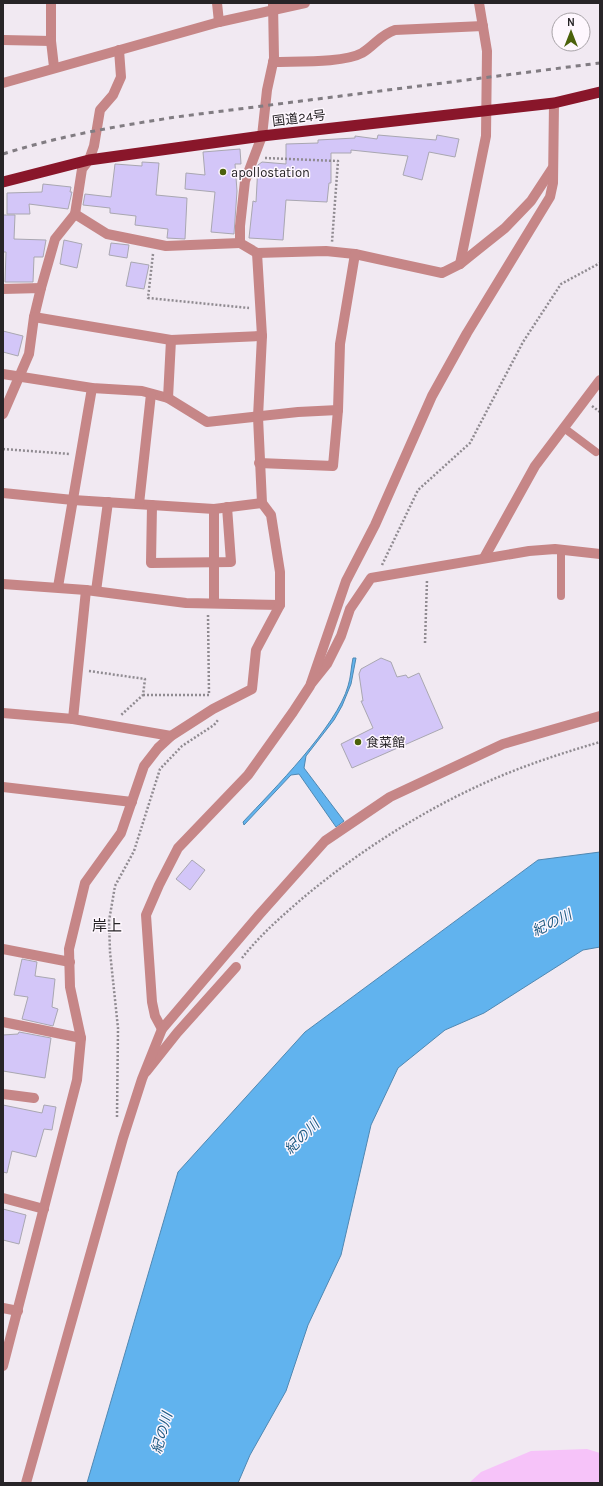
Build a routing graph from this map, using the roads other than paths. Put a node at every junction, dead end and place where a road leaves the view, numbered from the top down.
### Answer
1 (51, 3) edge
2 (217, 3) edge
3 (305, 3) edge
4 (479, 3) edge
5 (274, 7) edge
6 (219, 22) junction
7 (483, 26) junction
8 (3, 40) edge
9 (51, 40) junction
10 (118, 50) junction
11 (273, 62) junction
12 (54, 67) junction
13 (3, 83) edge
14 (600, 92) edge
15 (554, 103) junction
16 (262, 131) junction
17 (89, 160) junction
18 (552, 170) junction
19 (3, 182) edge
20 (75, 214) junction
21 (240, 243) junction
22 (257, 253) junction
23 (355, 254) junction
24 (460, 264) junction
25 (41, 288) junction
26 (3, 289) edge
27 (34, 317) junction
28 (262, 336) junction
29 (171, 340) junction
30 (3, 374) edge
31 (20, 377) junction
32 (600, 380) edge
33 (92, 388) junction
34 (152, 394) junction
35 (168, 398) junction
36 (338, 410) junction
37 (3, 414) edge
38 (258, 417) junction
39 (564, 428) junction
40 (596, 452) dead end
41 (259, 463) junction
42 (3, 493) edge
43 (73, 500) junction
44 (108, 502) junction
45 (262, 503) junction
46 (138, 504) junction
47 (152, 505) junction
48 (228, 507) junction
49 (214, 509) junction
50 (561, 550) junction
51 (600, 554) edge
52 (484, 558) junction
53 (214, 563) junction
54 (3, 584) edge
55 (58, 587) junction
56 (91, 590) junction
57 (561, 596) dead end
58 (211, 603) junction
59 (280, 605) junction
60 (310, 686) junction
61 (3, 713) edge
62 (600, 716) edge
63 (73, 719) junction
64 (171, 736) junction
65 (3, 787) edge
66 (132, 802) junction
67 (3, 949) edge
68 (70, 962) junction
69 (236, 967) road end
70 (3, 1022) edge
71 (162, 1029) junction
72 (81, 1038) junction
73 (142, 1079) junction
74 (3, 1094) edge
75 (34, 1098) dead end
76 (3, 1198) edge
77 (44, 1209) junction
78 (3, 1308) edge
79 (18, 1311) junction
80 (3, 1366) edge
81 (26, 1483) edge

1 - 9 street
2 - 6 street
3 - 5 street
4 - 7 street
5 - 6 street
5 - 11 street
6 - 10 street
7 - 11 street
7 - 24 street
8 - 9 street
9 - 12 street
10 - 12 street
10 - 17 street
11 - 16 street
12 - 13 street
14 - 15 highway, 国道24号
15 - 16 highway, 国道24号
15 - 18 street
16 - 17 highway, 国道24号
16 - 21 street
17 - 19 highway, 国道24号
17 - 20 street
18 - 24 street
18 - 60 street
20 - 21 street
20 - 25 street
21 - 22 street
22 - 23 street
22 - 28 street
23 - 24 street
23 - 36 street
25 - 26 street
25 - 27 street
27 - 29 street
27 - 31 street
28 - 29 street
28 - 38 street
29 - 35 street
30 - 31 street
31 - 33 street
31 - 37 street
32 - 39 street
33 - 34 street
33 - 43 street
34 - 35 street
34 - 46 street
35 - 38 street
36 - 38 street
36 - 41 street
38 - 41 street
39 - 40 lane
39 - 52 street
41 - 45 street
42 - 43 street
43 - 44 street
43 - 55 street
44 - 46 street
44 - 56 street
45 - 48 street
45 - 59 street
46 - 47 street
47 - 49 street
47 - 53 street
48 - 49 street
48 - 53 street
49 - 53 street
50 - 51 street
50 - 52 street
50 - 57 lane
52 - 60 street
53 - 58 street
54 - 55 street
55 - 56 street
56 - 58 street
56 - 63 street
58 - 59 street
59 - 64 street
60 - 71 street
61 - 63 street
62 - 71 street
63 - 64 street
64 - 66 street
65 - 66 street
66 - 68 street
67 - 68 street
68 - 72 street
69 - 73 street
70 - 72 street
71 - 73 street
72 - 77 street
73 - 81 street
74 - 75 street
76 - 77 street
77 - 79 street
78 - 79 street
79 - 80 street

